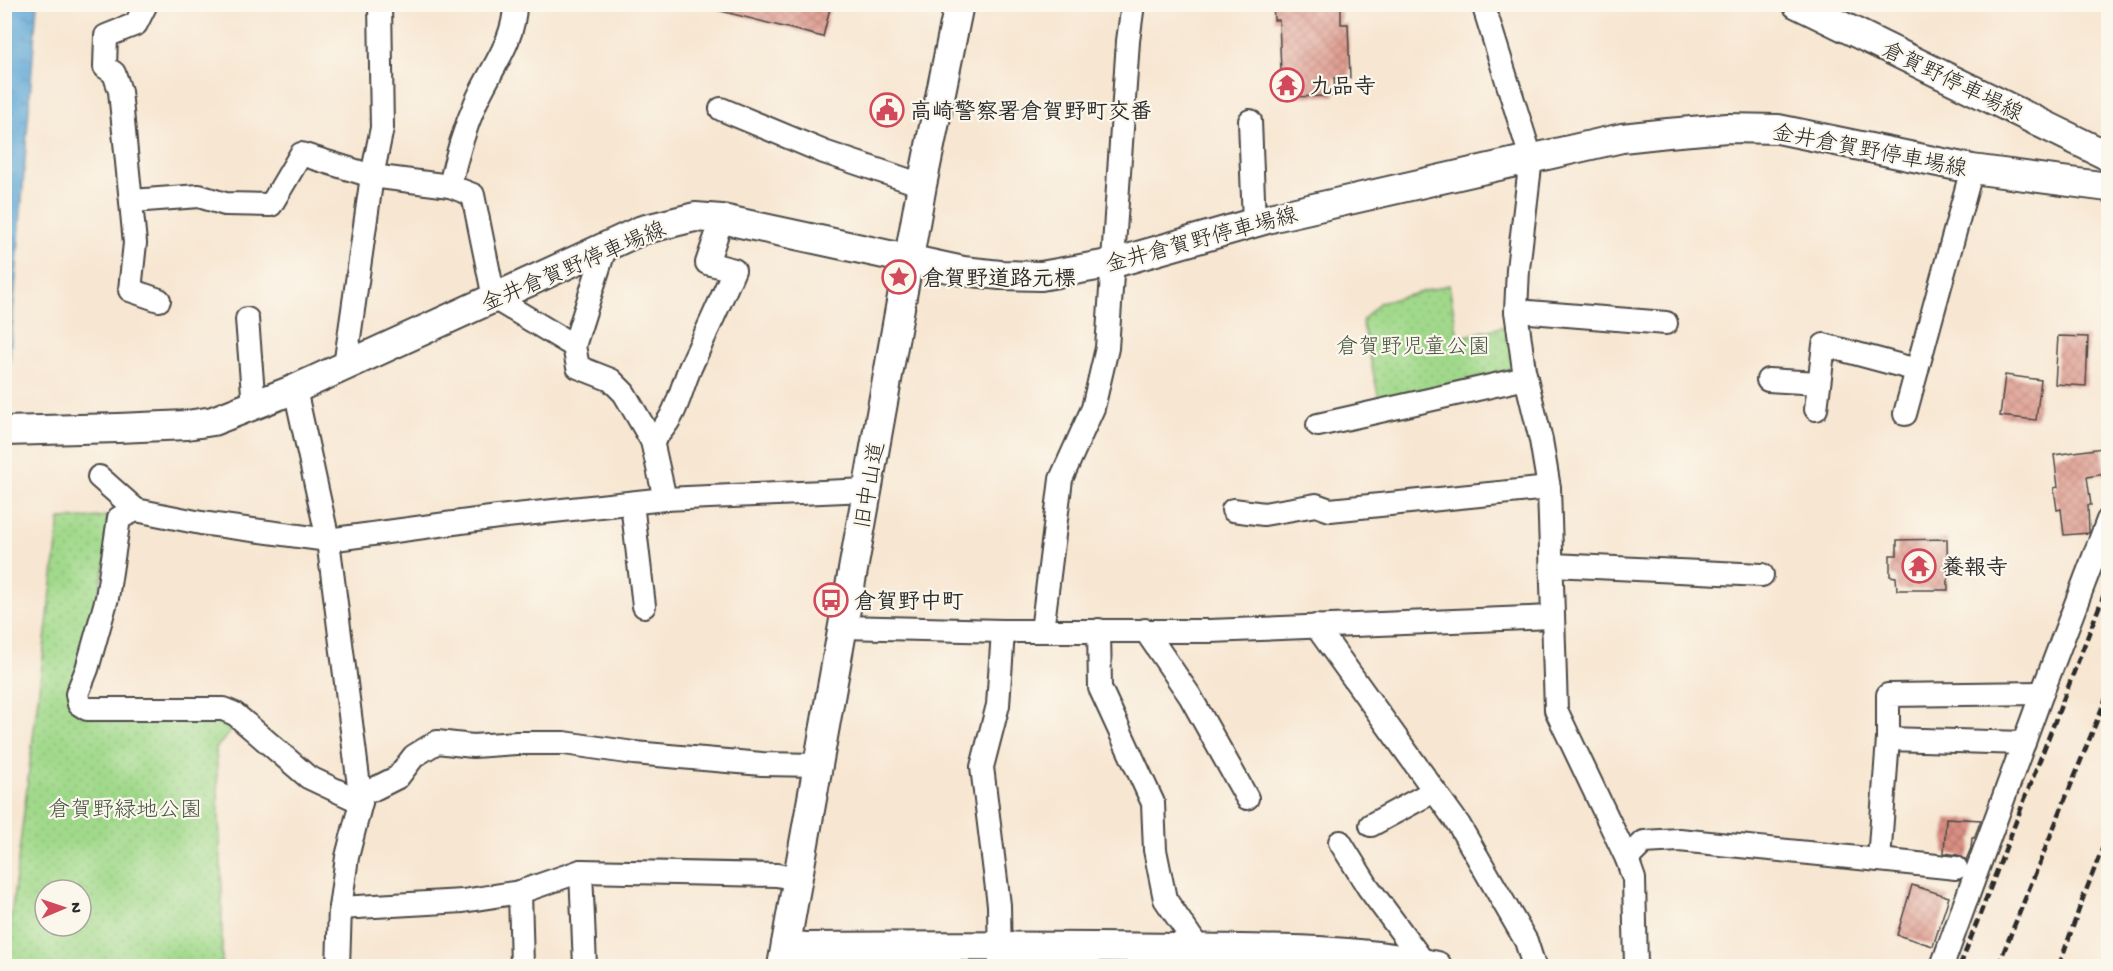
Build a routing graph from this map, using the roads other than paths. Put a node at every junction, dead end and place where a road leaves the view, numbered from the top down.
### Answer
1 (146, 4) edge
2 (380, 4) edge
3 (515, 4) edge
4 (959, 4) edge
5 (1133, 4) edge
6 (1483, 4) edge
7 (1797, 4) edge
8 (721, 109) dead end
9 (1250, 121) dead end
10 (2109, 156) edge
11 (1531, 158) junction
12 (1972, 169) junction
13 (372, 176) junction
14 (922, 185) junction
15 (450, 186) junction
16 (2109, 187) edge
17 (132, 201) junction
18 (722, 219) junction
19 (1254, 223) junction
20 (605, 248) junction
21 (910, 258) junction
22 (1114, 263) junction
23 (494, 298) junction
24 (159, 300) dead end
25 (1516, 311) junction
26 (247, 319) dead end
27 (1666, 322) dead end
28 (574, 346) junction
29 (345, 366) junction
30 (1917, 370) junction
31 (1526, 378) junction
32 (1767, 380) dead end
33 (1819, 383) junction
34 (295, 389) junction
35 (254, 406) junction
36 (1816, 410) dead end
37 (1905, 414) dead end
38 (1318, 425) dead end
39 (4, 431) edge
40 (652, 441) junction
41 (99, 477) dead end
42 (1549, 488) junction
43 (867, 490) junction
44 (665, 499) junction
45 (632, 503) junction
46 (136, 510) junction
47 (1233, 510) dead end
48 (2109, 520) edge
49 (328, 540) junction
50 (1553, 565) junction
51 (1762, 575) dead end
52 (644, 606) dead end
53 (1552, 616) junction
54 (1316, 626) junction
55 (843, 627) junction
56 (1099, 630) junction
57 (1145, 630) junction
58 (1003, 631) junction
59 (1042, 631) junction
60 (2042, 693) junction
61 (1887, 739) junction
62 (2024, 743) junction
63 (819, 765) junction
64 (1434, 791) junction
65 (360, 797) junction
66 (1247, 798) dead end
67 (1371, 825) dead end
68 (1340, 842) dead end
69 (1627, 859) junction
70 (1879, 860) junction
71 (1956, 868) dead end
72 (581, 871) junction
73 (797, 879) junction
74 (520, 892) junction
75 (340, 908) junction
76 (1198, 949) junction
77 (784, 956) edge
78 (999, 956) edge
79 (1431, 965) edge
80 (338, 966) edge
81 (522, 966) edge
82 (585, 966) edge
83 (1534, 966) edge
84 (1636, 966) edge
85 (1942, 966) edge

1 - 17 street
2 - 13 street
3 - 15 street
4 - 14 main road, 旧中山道
5 - 22 street
6 - 11 street
7 - 10 main road, 倉賀野停車場線
8 - 14 street
9 - 19 street
11 - 12 main road, 金井倉賀野停車場線
11 - 19 main road, 金井倉賀野停車場線
11 - 25 street
12 - 16 main road, 金井倉賀野停車場線
12 - 30 street
13 - 15 street
13 - 17 street
13 - 29 street
14 - 21 main road, 旧中山道
15 - 23 street
17 - 24 street
18 - 20 main road, 金井倉賀野停車場線
18 - 21 main road, 金井倉賀野停車場線
18 - 40 street
19 - 22 main road, 金井倉賀野停車場線
20 - 23 main road, 金井倉賀野停車場線
20 - 28 street
21 - 22 main road, 金井倉賀野停車場線
21 - 43 main road, 旧中山道
22 - 59 street
23 - 28 street
23 - 29 main road, 金井倉賀野停車場線
25 - 27 street
25 - 31 street
26 - 35 street
28 - 40 street
29 - 34 main road, 金井倉賀野停車場線
30 - 33 street
30 - 37 street
31 - 38 street
31 - 42 street
32 - 33 street
33 - 36 street
34 - 35 main road, 金井倉賀野停車場線
34 - 49 street
35 - 39 main road, 金井倉賀野停車場線
40 - 44 street
41 - 46 street
42 - 47 street
42 - 50 street
43 - 44 street
43 - 55 main road, 旧中山道
44 - 45 street
45 - 49 street
45 - 52 street
46 - 49 street
46 - 65 street
48 - 60 street
49 - 65 street
50 - 51 street
50 - 53 street
53 - 54 street
53 - 69 street
54 - 57 street
54 - 64 street
55 - 58 street
55 - 63 main road, 旧中山道
56 - 57 street
56 - 59 street
56 - 76 street
57 - 66 street
58 - 59 street
58 - 78 street
60 - 61 street
60 - 62 street
61 - 62 street
61 - 70 street
62 - 85 street
63 - 65 street
63 - 73 main road, 旧中山道
64 - 67 street
64 - 83 street
65 - 75 street
68 - 79 street
69 - 70 street
69 - 84 street
70 - 71 street
72 - 73 street
72 - 74 street
72 - 82 street
73 - 77 main road, 旧中山道
74 - 75 street
74 - 81 street
75 - 80 street
76 - 78 main road
76 - 79 main road
77 - 78 main road

